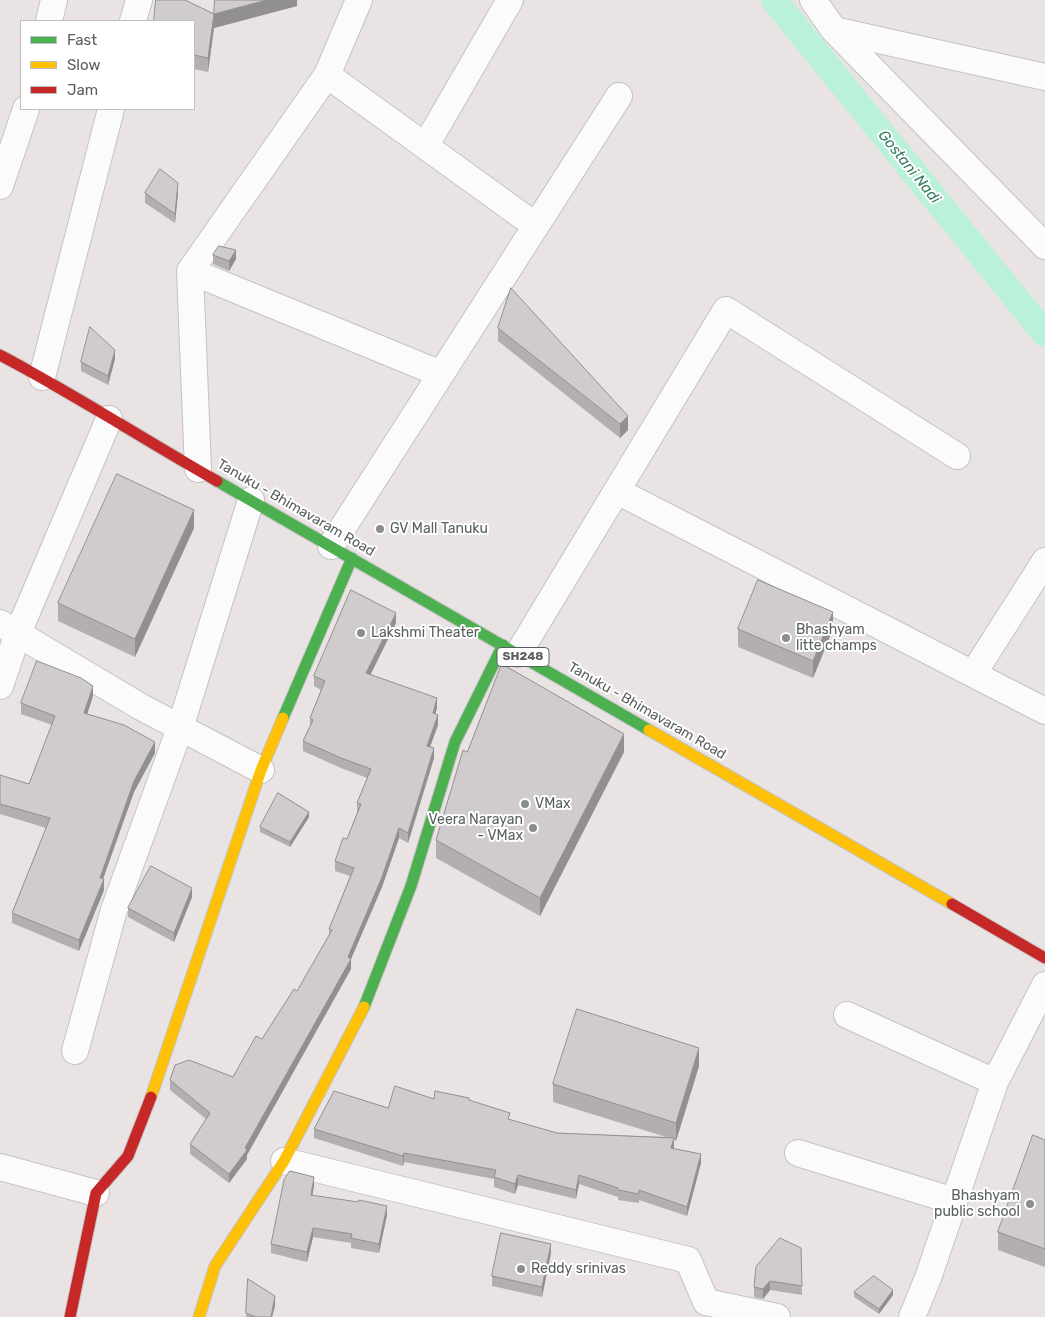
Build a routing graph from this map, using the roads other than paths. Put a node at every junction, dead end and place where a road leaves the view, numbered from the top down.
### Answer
1 (54, 0) edge
2 (139, 0) edge
3 (359, 0) edge
4 (510, 0) edge
5 (813, 0) edge
6 (49, 20) edge
7 (134, 20) edge
8 (834, 30) junction
9 (327, 76) junction
10 (1045, 77) edge
11 (619, 96) dead end
12 (26, 110) edge
13 (111, 110) edge
14 (426, 146) junction
15 (0, 186) edge
16 (536, 226) junction
17 (1043, 242) edge
18 (190, 271) junction
19 (0, 355) edge
20 (441, 374) junction
21 (42, 376) junction
22 (109, 419) junction
23 (958, 456) dead end
24 (198, 469) junction
25 (617, 491) junction
26 (251, 500) junction
27 (342, 552) junction
28 (1045, 561) edge
29 (9, 628) edge
30 (510, 650) junction
31 (973, 674) junction
32 (0, 686) edge
33 (1045, 711) edge
34 (180, 728) junction
35 (260, 770) junction
36 (1045, 958) edge
37 (1045, 985) edge
38 (847, 1016) dead end
39 (75, 1051) dead end
40 (995, 1082) junction
41 (798, 1153) dead end
42 (284, 1161) junction
43 (0, 1166) edge
44 (96, 1193) junction
45 (954, 1201) junction
46 (70, 1317) edge
47 (199, 1317) edge
48 (777, 1317) edge
49 (912, 1317) edge

1 - 6 street
2 - 7 street
3 - 9 street
4 - 14 street
5 - 8 street
8 - 10 street
8 - 17 street
9 - 14 street
9 - 18 street
11 - 16 street
12 - 15 street
13 - 21 street
14 - 16 street
16 - 20 street
18 - 20 street
18 - 24 street
19 - 21 street, Tanuku - Bhimavaram Road / SH248
20 - 27 street
21 - 22 street, Tanuku - Bhimavaram Road / SH248
22 - 24 street, Tanuku - Bhimavaram Road / SH248
22 - 29 street
23 - 25 street
24 - 26 street, Tanuku - Bhimavaram Road / SH248
25 - 30 street
25 - 31 street
26 - 27 street, Tanuku - Bhimavaram Road / SH248
26 - 34 street
27 - 30 street, Tanuku - Bhimavaram Road / SH248
27 - 35 street
28 - 31 street
29 - 32 street
29 - 34 street
30 - 36 street, Tanuku - Bhimavaram Road / SH248
30 - 42 street
31 - 33 street
34 - 35 street
34 - 39 street
35 - 44 street
37 - 40 street
38 - 40 street
40 - 45 street
41 - 45 street
42 - 47 street
42 - 48 street
43 - 44 street
44 - 46 street
45 - 49 street

